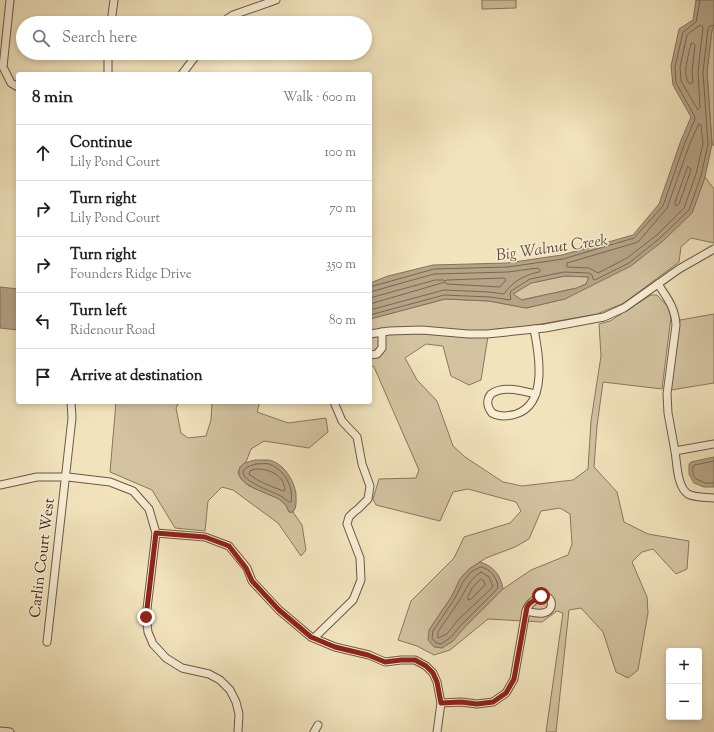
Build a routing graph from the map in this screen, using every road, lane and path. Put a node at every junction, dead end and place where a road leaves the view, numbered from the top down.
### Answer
1 (10, 0) edge
2 (114, 0) edge
3 (276, 0) edge
4 (112, 16) edge
5 (232, 16) edge
6 (108, 60) edge
7 (193, 60) edge
8 (108, 72) edge
9 (184, 72) edge
10 (16, 86) edge
11 (714, 249) edge
12 (658, 284) junction
13 (534, 329) junction
14 (382, 332) junction
15 (372, 334) edge
16 (372, 355) edge
17 (536, 394) junction
18 (71, 404) edge
19 (335, 404) edge
20 (714, 444) edge
21 (675, 451) junction
22 (65, 478) junction
23 (0, 484) edge
24 (714, 498) edge
25 (156, 533) junction
26 (526, 611) dead end
27 (314, 638) junction
28 (47, 642) dead end
29 (441, 703) junction
30 (0, 731) edge
31 (10, 732) edge
32 (238, 732) edge
33 (437, 732) edge

1 - 10 street
2 - 4 street
3 - 5 street
6 - 8 street
7 - 9 street
11 - 12 street
12 - 13 street
12 - 21 street
13 - 14 street
13 - 17 street
14 - 15 street
14 - 16 street
17 - 17 street
18 - 22 street, Carlin Court West
19 - 27 street
20 - 21 street
21 - 24 street
22 - 23 street
22 - 25 street
22 - 28 street, Carlin Court West
25 - 27 street
25 - 32 street
26 - 29 street
27 - 29 street
29 - 33 street
30 - 31 street

